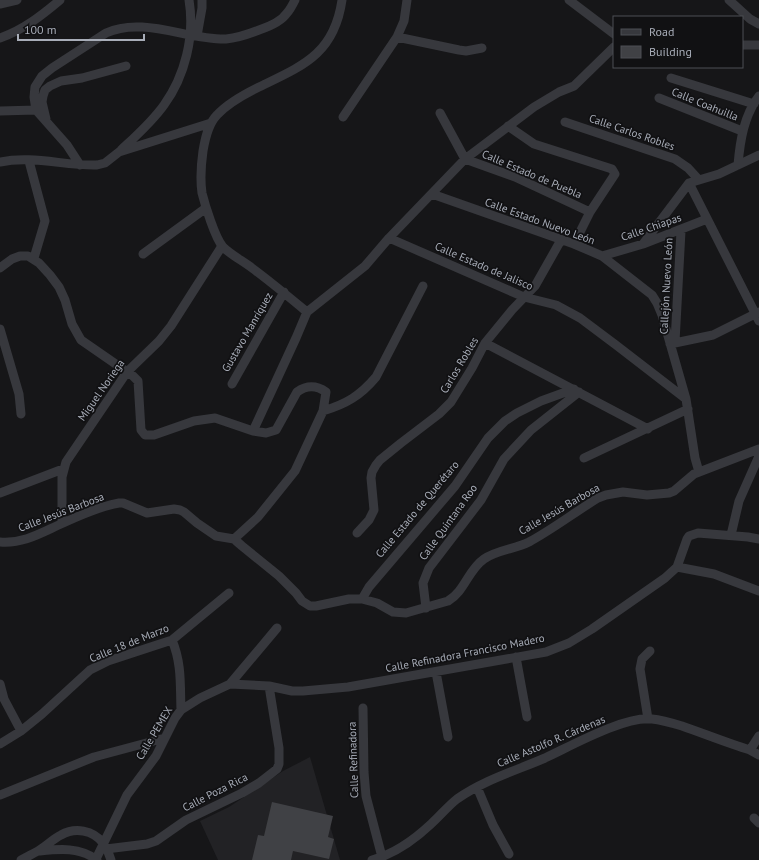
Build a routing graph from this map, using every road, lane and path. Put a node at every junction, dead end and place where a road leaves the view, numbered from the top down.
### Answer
1 (17, 0) edge
2 (60, 0) edge
3 (189, 0) edge
4 (202, 0) edge
5 (295, 0) edge
6 (342, 0) edge
7 (407, 0) edge
8 (569, 0) edge
9 (729, 0) edge
10 (0, 4) edge
11 (759, 24) edge
12 (613, 33) edge
13 (194, 36) junction
14 (397, 37) junction
15 (0, 38) edge
16 (759, 44) edge
17 (743, 45) edge
18 (482, 48) dead end
19 (613, 48) edge
20 (126, 66) dead end
21 (671, 78) dead end
22 (759, 96) edge
23 (658, 98) dead end
24 (754, 104) junction
25 (36, 110) junction
26 (0, 111) edge
27 (440, 114) dead end
28 (343, 117) dead end
29 (46, 121) junction
30 (212, 122) junction
31 (565, 122) dead end
32 (508, 126) junction
33 (742, 132) junction
34 (119, 152) junction
35 (759, 155) edge
36 (465, 158) junction
37 (29, 161) junction
38 (0, 162) edge
39 (80, 165) junction
40 (738, 165) junction
41 (699, 180) junction
42 (689, 183) junction
43 (432, 194) junction
44 (206, 208) junction
45 (590, 212) junction
46 (707, 220) junction
47 (681, 230) junction
48 (388, 238) junction
49 (561, 240) junction
50 (574, 244) junction
51 (643, 244) junction
52 (222, 246) junction
53 (143, 254) dead end
54 (602, 256) junction
55 (34, 258) junction
56 (0, 268) edge
57 (422, 286) dead end
58 (284, 292) junction
59 (524, 297) junction
60 (307, 312) junction
61 (758, 316) edge
62 (0, 332) edge
63 (485, 343) junction
64 (672, 343) junction
65 (127, 372) junction
66 (232, 384) dead end
67 (576, 390) junction
68 (686, 400) junction
69 (688, 409) junction
70 (322, 411) junction
71 (21, 414) dead end
72 (648, 429) junction
73 (253, 431) junction
74 (759, 449) edge
75 (584, 458) dead end
76 (756, 463) edge
77 (63, 469) junction
78 (699, 472) junction
79 (0, 493) edge
80 (62, 523) junction
81 (357, 533) dead end
82 (732, 535) junction
83 (234, 539) junction
84 (759, 539) edge
85 (0, 542) edge
86 (677, 567) junction
87 (759, 591) edge
88 (229, 593) dead end
89 (362, 599) junction
90 (426, 608) junction
91 (277, 628) dead end
92 (172, 640) junction
93 (650, 651) dead end
94 (516, 657) junction
95 (436, 672) junction
96 (0, 684) edge
97 (230, 684) junction
98 (269, 686) junction
99 (363, 708) dead end
100 (181, 710) junction
101 (527, 717) dead end
102 (648, 719) junction
103 (21, 730) junction
104 (759, 736) edge
105 (448, 737) dead end
106 (165, 738) junction
107 (0, 744) edge
108 (750, 750) junction
109 (759, 755) edge
110 (477, 787) junction
111 (0, 795) edge
112 (71, 831) junction
113 (105, 846) junction
114 (67, 849) junction
115 (38, 851) junction
116 (509, 854) dead end
117 (382, 857) junction
118 (97, 859) edge
119 (21, 860) edge
120 (112, 860) edge
121 (372, 860) edge

1 - 10 street
2 - 15 street
3 - 13 street
4 - 13 street
5 - 13 street
6 - 30 street
7 - 14 street
8 - 12 street
9 - 11 street
13 - 25 street
13 - 34 street
14 - 18 street
14 - 28 street
16 - 17 street
19 - 32 street
20 - 29 street
21 - 24 street
22 - 24 street
23 - 33 street, Calle Coahuilla
24 - 33 street
25 - 26 street
25 - 29 street
27 - 36 street
29 - 39 street
30 - 34 street
30 - 44 street
31 - 41 street, Calle Carlos Robles
32 - 36 street
32 - 45 street
33 - 40 street
34 - 39 street
35 - 40 street
36 - 43 street
36 - 45 street, Calle Estado de Puebla
37 - 38 street
37 - 39 street
37 - 55 street
40 - 41 street
41 - 42 street
42 - 46 street
42 - 51 street
43 - 48 street
43 - 49 street, Calle Estado Nuevo León
44 - 52 street
44 - 53 street
45 - 50 street
46 - 47 street, Calle Chiapas
46 - 61 street
47 - 51 street, Calle Chiapas
47 - 64 street, Callejón Nuevo León
48 - 59 street, Calle Estado de Jalisco
48 - 60 street
49 - 50 street, Calle Estado Nuevo León
49 - 59 street, Carlos Robles
50 - 54 street, Calle Estado Nuevo León
51 - 54 street, Calle Chiapas
52 - 58 street
52 - 65 street, Miguel Noriega
54 - 64 street, Calle Estado Nuevo León
55 - 56 street
55 - 65 street
57 - 70 street
58 - 60 street
58 - 66 street, Gustavo Manríquez
59 - 63 street, Carlos Robles
59 - 68 street, Calle Estado de Jalisco
60 - 73 street
61 - 64 street
62 - 71 street
63 - 67 street
63 - 81 street, Carlos Robles
64 - 68 street, Calle Estado Nuevo León
65 - 73 street
65 - 77 street, Miguel Noriega
67 - 72 street
67 - 89 street, Calle Estado de Querétaro
67 - 90 street, Calle Quintana Roo
68 - 69 street, Calle Estado Nuevo León
69 - 72 street
69 - 78 street, Calle Estado Nuevo León
70 - 73 street
70 - 83 street
72 - 75 street
74 - 78 street, Calle Jesús Barbosa
76 - 82 street
77 - 79 street
77 - 80 street, Miguel Noriega
78 - 90 street, Calle Jesús Barbosa
80 - 83 street, Calle Jesús Barbosa
80 - 85 street, Calle Jesús Barbosa
82 - 84 street
82 - 86 street
83 - 89 street, Calle Jesús Barbosa
86 - 87 street
86 - 94 street, Calle Refinadora Francisco Madero
88 - 92 street, Calle 18 de Marzo
89 - 90 street, Calle Jesús Barbosa
91 - 97 street, Calle PEMEX
92 - 100 street
92 - 103 street, Calle 18 de Marzo
93 - 102 street
94 - 95 street, Calle Refinadora Francisco Madero
94 - 101 street
95 - 98 street, Calle Refinadora Francisco Madero
95 - 105 street
96 - 103 street
97 - 98 street, Calle Refinadora Francisco Madero
97 - 100 street, Calle PEMEX
98 - 113 street, Calle Poza Rica
99 - 117 street, Calle Refinadora
100 - 106 street, Calle PEMEX
102 - 108 street, Calle Astolfo R. Cárdenas
102 - 110 street, Calle Astolfo R. Cárdenas
103 - 107 street, Calle 18 de Marzo
104 - 108 street
106 - 111 street
106 - 113 street, Calle PEMEX
108 - 109 street, Calle Astolfo R. Cárdenas
110 - 116 street
110 - 117 street, Calle Astolfo R. Cárdenas
112 - 113 street
112 - 114 street
112 - 115 street
113 - 118 street, Calle PEMEX
113 - 120 street
114 - 115 street
114 - 118 street
115 - 119 street
117 - 121 street, Calle Astolfo R. Cárdenas

